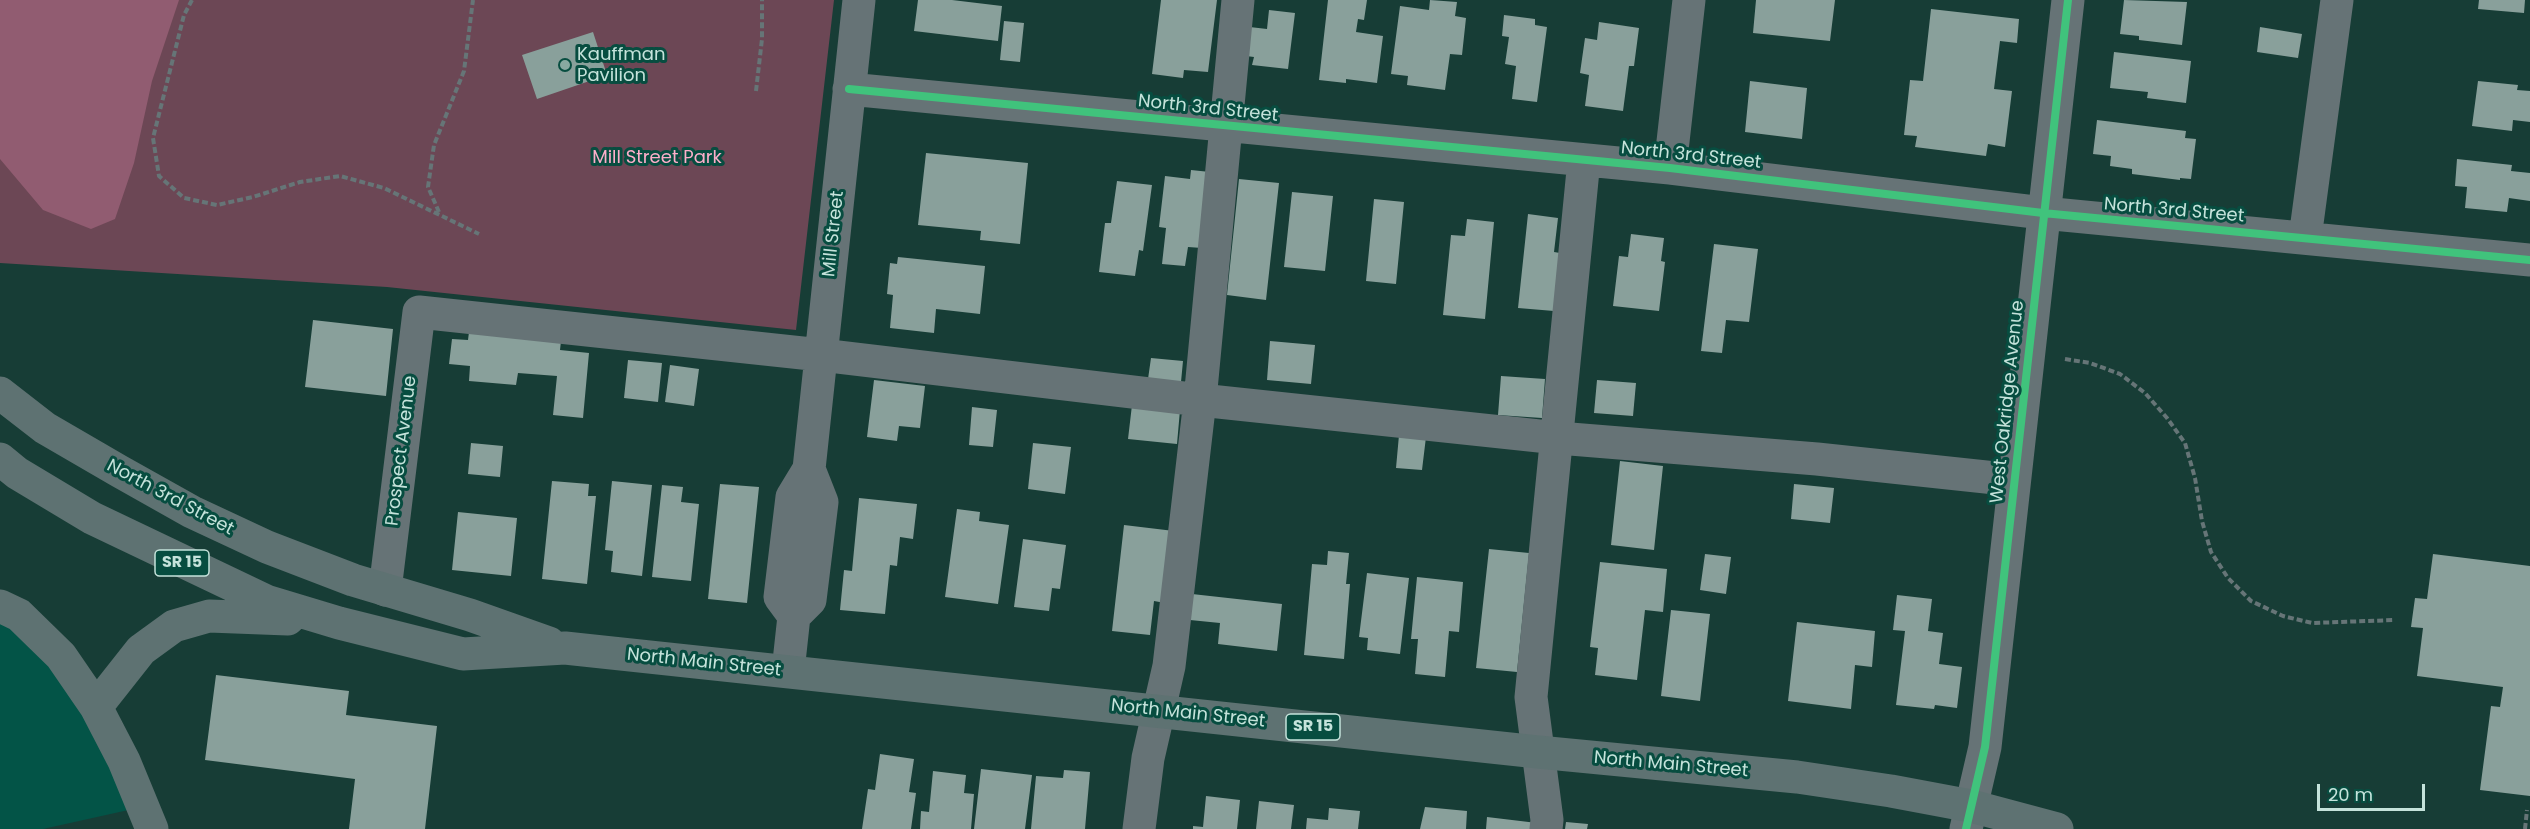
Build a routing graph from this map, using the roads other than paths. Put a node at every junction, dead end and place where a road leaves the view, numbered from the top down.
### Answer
1 (859, 0) edge
2 (1238, 0) edge
3 (1689, 0) edge
4 (2068, 0) edge
5 (2337, 0) edge
6 (849, 89) junction
7 (1227, 126) junction
8 (1584, 160) junction
9 (1670, 168) junction
10 (2043, 213) junction
11 (2305, 238) junction
12 (2530, 260) edge
13 (821, 354) junction
14 (0, 393) edge
15 (1200, 400) junction
16 (1558, 438) junction
17 (0, 459) edge
18 (2014, 480) junction
19 (353, 580) joint
20 (385, 590) junction
21 (0, 606) edge
22 (339, 623) junction
23 (565, 648) junction
24 (788, 671) junction
25 (96, 707) junction
26 (1159, 711) junction
27 (1538, 752) junction
28 (1968, 818) edge
29 (152, 829) edge
30 (1139, 829) edge
31 (1546, 829) edge
32 (2057, 829) edge

1 - 6 street, Mill Street
2 - 7 street
3 - 9 street
4 - 10 street, West Oakridge Avenue
5 - 11 street
6 - 7 street, North 3rd Street
6 - 13 street, Mill Street
7 - 8 street, North 3rd Street
7 - 15 street
8 - 9 street, North 3rd Street
8 - 16 street
9 - 10 street, North 3rd Street
10 - 11 street, North 3rd Street
10 - 18 street, West Oakridge Avenue
11 - 12 street, North 3rd Street
13 - 15 street
13 - 20 street, Prospect Avenue
13 - 24 street, Mill Street
14 - 19 main road, North 3rd Street / SR 15
15 - 16 street
15 - 26 street
16 - 18 street
16 - 27 street
17 - 22 main road, SR 15
18 - 28 street, West Oakridge Avenue
19 - 20 main road, North Main Street / SR 15
20 - 23 main road, North Main Street / SR 15
21 - 25 main road
22 - 23 main road, North Main Street / SR 15
22 - 25 main road
23 - 24 main road, North Main Street / SR 15
24 - 26 main road, North Main Street / SR 15
25 - 29 main road
26 - 27 main road, North Main Street / SR 15
26 - 30 street
27 - 28 main road, North Main Street / SR 15
27 - 31 street
28 - 32 main road, North Main Street / SR 15

